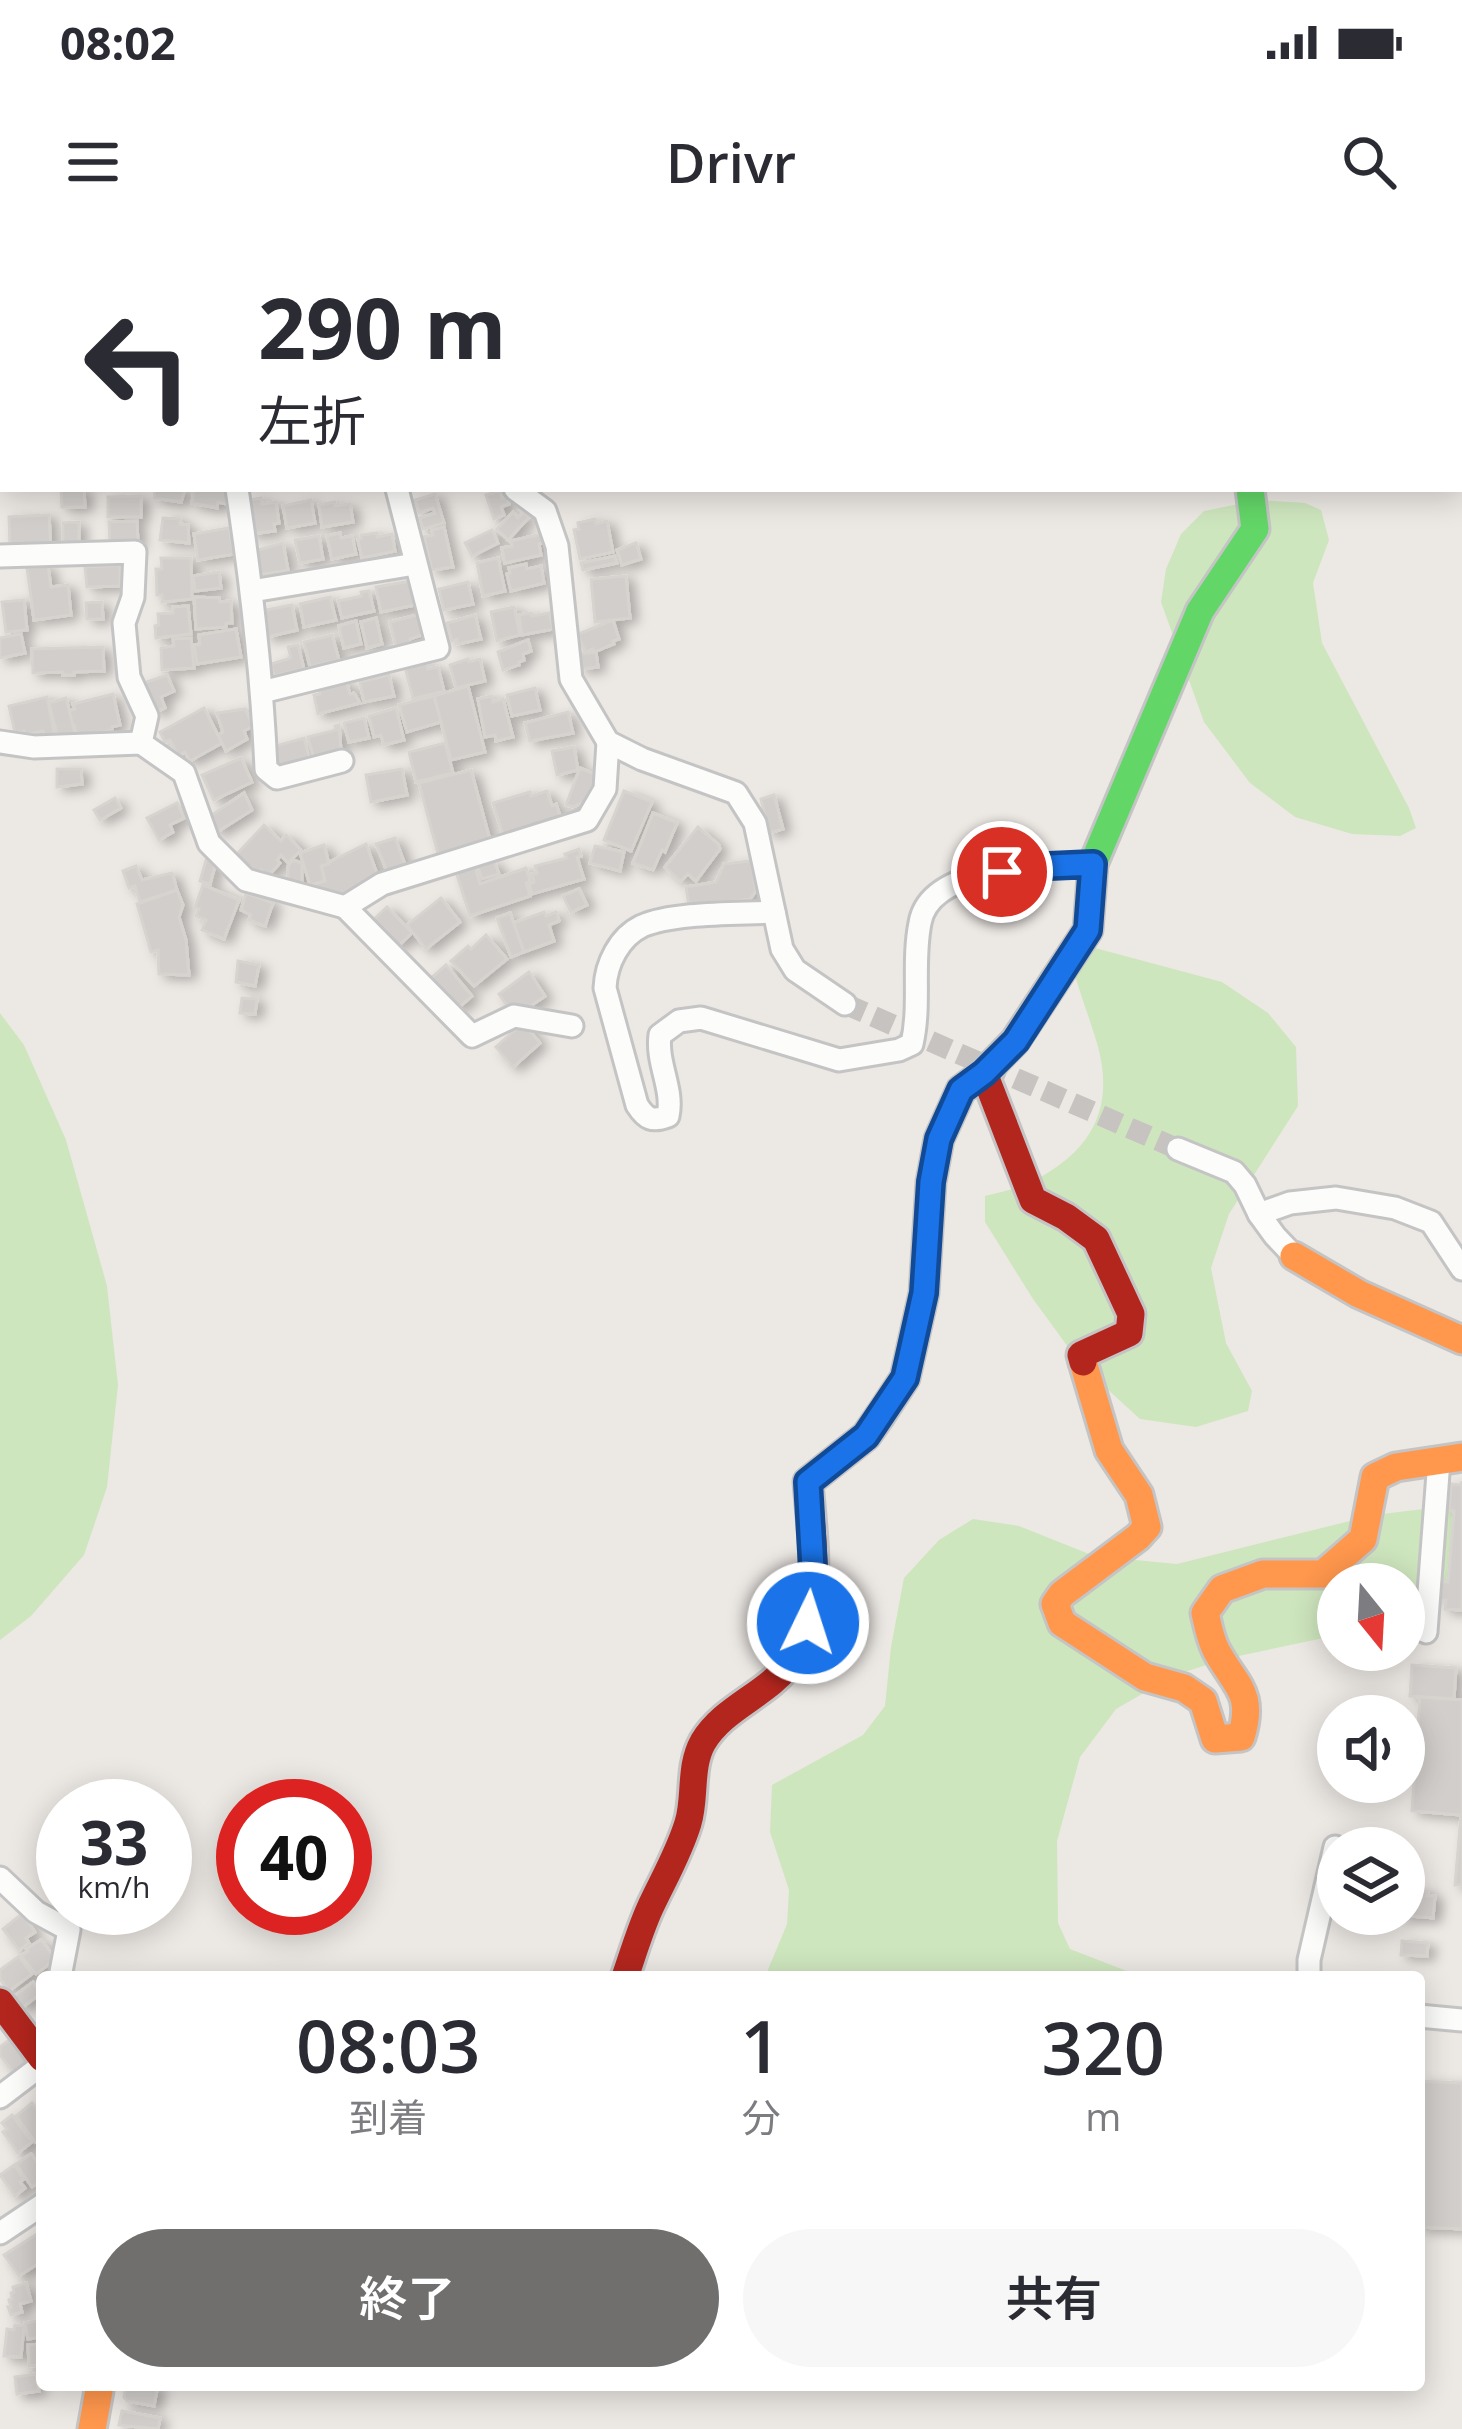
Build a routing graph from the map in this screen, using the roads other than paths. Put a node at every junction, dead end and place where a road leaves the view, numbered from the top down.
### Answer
1 (238, 492) edge
2 (398, 492) edge
3 (519, 492) edge
4 (1250, 492) edge
5 (0, 556) edge
6 (415, 564) junction
7 (252, 591) junction
8 (262, 692) junction
9 (0, 742) edge
10 (608, 742) junction
11 (141, 743) junction
12 (342, 761) dead end
13 (1093, 864) junction
14 (345, 907) junction
15 (774, 912) junction
16 (845, 1004) tunnel mouth
17 (572, 1026) dead end
18 (984, 1073) junction
19 (1178, 1149) tunnel mouth
20 (1259, 1214) junction
21 (1294, 1256) joint
22 (1462, 1269) edge
23 (1462, 1340) edge
24 (1450, 1458) edge
25 (1426, 1632) dead end
26 (0, 1878) edge
27 (1317, 1925) edge
28 (61, 1971) edge
29 (627, 1971) edge
30 (1310, 1971) edge
31 (0, 2002) edge
32 (1425, 2017) edge
33 (1462, 2020) edge
34 (36, 2047) edge
35 (36, 2057) edge
36 (0, 2098) edge
37 (36, 2209) edge
38 (0, 2234) edge
39 (99, 2391) edge
40 (92, 2429) edge

1 - 7 street
2 - 6 street
3 - 10 street
4 - 13 street
5 - 11 street
6 - 7 street
6 - 8 street
7 - 8 street
8 - 12 street
9 - 11 street
10 - 14 street
10 - 15 street
11 - 14 street
13 - 15 street
13 - 18 street
14 - 17 street
15 - 16 street
18 - 24 street
18 - 29 street
19 - 20 street
20 - 21 street
20 - 22 street
21 - 23 street
24 - 25 street
26 - 28 street
27 - 30 street
31 - 34 street
32 - 33 street
35 - 36 street
37 - 38 street
39 - 40 street

